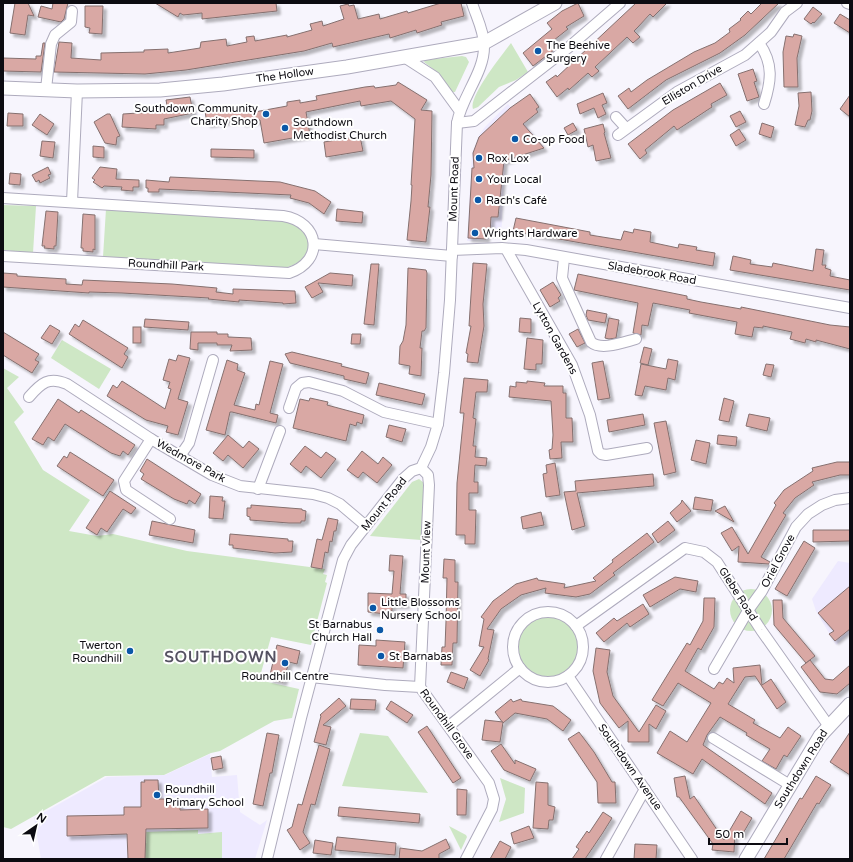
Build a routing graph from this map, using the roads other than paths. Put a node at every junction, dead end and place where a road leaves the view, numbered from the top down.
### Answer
1 (472, 3) edge
2 (555, 3) edge
3 (620, 3) edge
4 (797, 3) edge
5 (847, 3) edge
6 (850, 4) edge
7 (72, 11) dead end
8 (484, 43) junction
9 (759, 44) junction
10 (404, 57) junction
11 (3, 88) edge
12 (46, 89) junction
13 (77, 91) junction
14 (764, 104) dead end
15 (459, 110) junction
16 (616, 116) dead end
17 (457, 123) junction
18 (626, 128) junction
19 (618, 135) dead end
20 (3, 198) edge
21 (72, 202) junction
22 (314, 244) junction
23 (506, 248) junction
24 (452, 253) junction
25 (3, 256) edge
26 (564, 258) junction
27 (850, 308) edge
28 (636, 339) dead end
29 (213, 360) dead end
30 (29, 397) dead end
31 (289, 408) dead end
32 (438, 424) junction
33 (280, 431) dead end
34 (151, 439) junction
35 (648, 448) dead end
36 (180, 456) junction
37 (421, 468) junction
38 (258, 489) junction
39 (850, 498) edge
40 (170, 518) dead end
41 (366, 526) junction
42 (749, 609) junction
43 (576, 626) junction
44 (520, 668) junction
45 (714, 669) dead end
46 (568, 676) junction
47 (311, 677) junction
48 (420, 687) junction
49 (850, 704) edge
50 (828, 725) junction
51 (449, 726) junction
52 (713, 738) dead end
53 (790, 786) junction
54 (645, 789) junction
55 (267, 859) edge
56 (466, 859) edge
57 (606, 859) edge
58 (692, 859) edge
59 (746, 859) edge

1 - 8 street
2 - 8 street, The Hollow
3 - 17 street
4 - 9 street, Elliston Drive
5 - 6 street
7 - 12 street
8 - 10 street, The Hollow
8 - 15 street, Mount Road
9 - 14 street
9 - 18 street, Elliston Drive
10 - 13 street, The Hollow
10 - 15 street
11 - 12 street, The Hollow
12 - 13 street, The Hollow
13 - 21 street
15 - 17 street, Mount Road
16 - 18 street
17 - 24 street, Mount Road
18 - 19 street, Elliston Drive
20 - 21 street
21 - 22 street
22 - 24 street
22 - 25 street, Roundhill Park
23 - 24 street, Sladebrook Road
23 - 26 street, Sladebrook Road
23 - 35 street, Lytton Gardens
24 - 32 street, Mount Road
26 - 27 street, Sladebrook Road
26 - 28 street
29 - 36 street
30 - 34 street, Wedmore Park
31 - 32 street
32 - 37 street, Mount Road
33 - 38 street
34 - 36 street, Wedmore Park
34 - 40 street
36 - 38 street, Wedmore Park
37 - 41 street, Mount Road
37 - 48 street, Mount View
38 - 41 street, Wedmore Park
39 - 42 street, Oriel Grove
41 - 47 street, Mount Road
42 - 43 street, Glebe Road
42 - 45 street, Oriel Grove
42 - 50 street, Glebe Road
43 - 44 street
43 - 46 street
44 - 46 street
44 - 51 street
46 - 54 street, Southdown Avenue
47 - 48 street, Roundhill Grove
47 - 55 street, Mount Road
48 - 51 street, Roundhill Grove
49 - 50 street, Southdown Road
50 - 53 street, Southdown Road
51 - 56 street, Roundhill Grove
52 - 53 street
53 - 59 street, Southdown Road
54 - 57 street
54 - 58 street, Southdown Avenue

